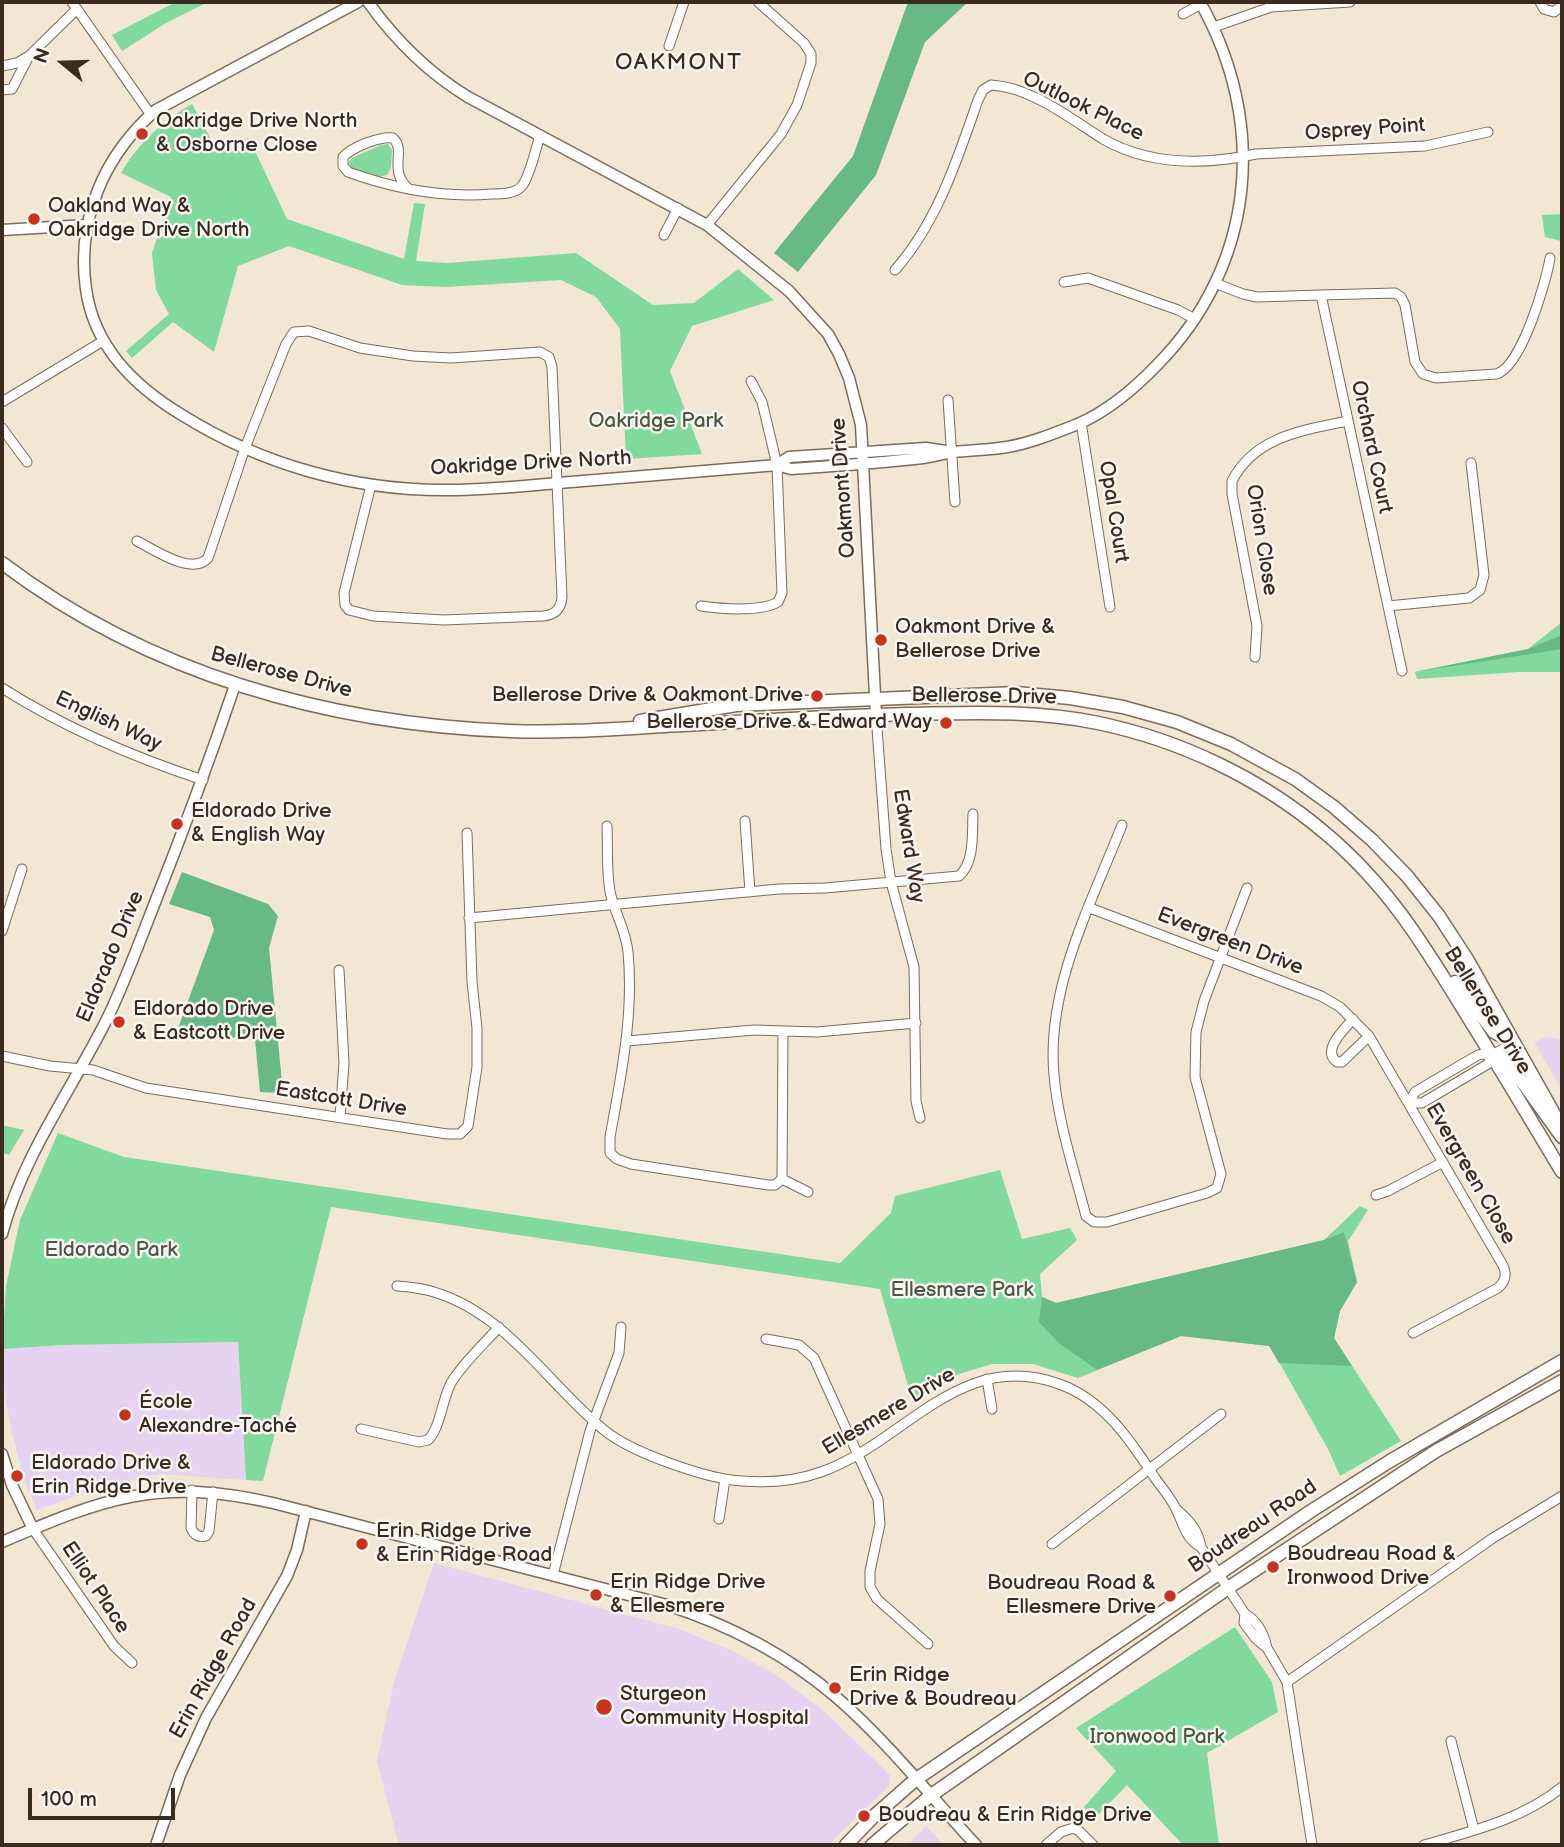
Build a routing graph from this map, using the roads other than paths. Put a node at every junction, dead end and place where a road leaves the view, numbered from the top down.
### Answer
1 (358, 2) edge
2 (368, 2) edge
3 (684, 2) edge
4 (758, 2) edge
5 (1350, 2) edge
6 (1540, 2) edge
7 (1561, 2) edge
8 (1200, 3) edge
9 (74, 5) edge
10 (1183, 14) dead end
11 (1214, 27) junction
12 (669, 46) dead end
13 (29, 56) junction
14 (2, 66) edge
15 (2, 90) edge
16 (151, 115) junction
17 (1488, 132) dead end
18 (540, 135) junction
19 (1244, 157) junction
20 (409, 189) junction
21 (678, 208) junction
22 (87, 225) junction
23 (707, 225) junction
24 (2, 230) edge
25 (664, 235) dead end
26 (1550, 258) dead end
27 (895, 270) dead end
28 (1064, 282) dead end
29 (1215, 283) junction
30 (1321, 295) junction
31 (1195, 319) junction
32 (103, 341) junction
33 (751, 381) dead end
34 (948, 400) dead end
35 (2, 402) edge
36 (1348, 421) junction
37 (1081, 422) junction
38 (2, 428) edge
39 (245, 448) junction
40 (951, 452) junction
41 (862, 458) junction
42 (27, 462) dead end
43 (1471, 463) dead end
44 (777, 465) junction
45 (557, 483) junction
46 (371, 485) junction
47 (956, 502) dead end
48 (136, 541) dead end
49 (2, 563) edge
50 (701, 606) dead end
51 (1388, 606) junction
52 (1110, 607) dead end
53 (1255, 657) dead end
54 (1402, 671) dead end
55 (235, 685) junction
56 (2, 688) edge
57 (875, 698) junction
58 (876, 715) junction
59 (577, 731) junction
60 (204, 780) junction
61 (973, 814) dead end
62 (745, 821) dead end
63 (1122, 825) dead end
64 (607, 827) dead end
65 (467, 833) dead end
66 (22, 869) dead end
67 (891, 881) junction
68 (1247, 888) dead end
69 (750, 892) junction
70 (615, 904) junction
71 (1090, 908) junction
72 (469, 918) junction
73 (1415, 930) junction
74 (2, 931) edge
75 (1220, 958) junction
76 (339, 970) dead end
77 (1353, 1019) junction
78 (916, 1023) junction
79 (783, 1031) junction
80 (1368, 1036) junction
81 (627, 1041) junction
82 (1514, 1044) junction
83 (1492, 1055) junction
84 (2, 1056) edge
85 (80, 1069) junction
86 (1409, 1103) junction
87 (340, 1117) junction
88 (920, 1118) dead end
89 (1562, 1128) edge
90 (1562, 1137) edge
91 (1443, 1162) junction
92 (1562, 1172) edge
93 (782, 1179) junction
94 (808, 1192) dead end
95 (1376, 1195) dead end
96 (4, 1219) edge
97 (2, 1234) edge
98 (397, 1286) dead end
99 (621, 1326) dead end
100 (499, 1327) junction
101 (1413, 1334) dead end
102 (766, 1339) dead end
103 (1562, 1361) edge
104 (987, 1379) junction
105 (1562, 1381) edge
106 (992, 1409) dead end
107 (1222, 1414) dead end
108 (594, 1421) junction
109 (361, 1429) dead end
110 (2, 1454) edge
111 (859, 1454) junction
112 (1149, 1469) junction
113 (725, 1479) junction
114 (192, 1490) junction
115 (212, 1492) junction
116 (1562, 1496) edge
117 (306, 1511) junction
118 (719, 1519) dead end
119 (33, 1529) junction
120 (2, 1542) edge
121 (1052, 1544) dead end
122 (1218, 1573) junction
123 (553, 1575) junction
124 (1228, 1588) junction
125 (928, 1644) dead end
126 (132, 1663) dead end
127 (1287, 1682) junction
128 (1451, 1741) dead end
129 (915, 1780) junction
130 (1562, 1787) edge
131 (930, 1796) junction
132 (1474, 1830) junction
133 (156, 1845) edge
134 (846, 1845) edge
135 (872, 1845) edge
136 (975, 1845) edge
137 (1046, 1845) edge
138 (1093, 1845) edge
139 (1312, 1845) edge
140 (1424, 1845) edge

1 - 16 street, Oakridge Drive North
2 - 18 street, Oakmont Drive
3 - 12 street
4 - 23 street
5 - 11 street
6 - 7 street
8 - 10 street
8 - 11 street, Oakridge Drive North
9 - 13 street
9 - 16 street
11 - 19 street, Oakridge Drive North
13 - 14 street
13 - 15 street
16 - 22 street, Oakridge Drive North
17 - 19 street, Osprey Point
18 - 20 street
18 - 21 street, Oakmont Drive
19 - 27 street, Outlook Place
19 - 29 street, Oakridge Drive North
20 - 20 street
21 - 23 street, Oakmont Drive
21 - 25 street
22 - 24 street
22 - 32 street, Oakridge Drive North
23 - 41 street, Oakmont Drive
26 - 30 street
28 - 31 street
29 - 30 street
29 - 31 street, Oakridge Drive North
30 - 36 street, Orchard Court
31 - 37 street, Oakridge Drive North
32 - 35 street
32 - 39 street, Oakridge Drive North
33 - 44 street
34 - 40 street
36 - 51 street, Orchard Court
36 - 53 street, Orion Close
37 - 40 street, Oakridge Drive North
37 - 52 street, Opal Court
38 - 42 street
39 - 45 street
39 - 46 street, Oakridge Drive North
39 - 48 street
40 - 41 street, Oakridge Drive North
40 - 47 street
41 - 44 street, Oakridge Drive North
41 - 57 street, Oakmont Drive
43 - 51 street
44 - 45 street, Oakridge Drive North
44 - 50 street
45 - 46 street, Oakridge Drive North
45 - 46 street
49 - 55 main road, Bellerose Drive
51 - 54 street, Orchard Court
55 - 59 main road, Bellerose Drive
55 - 60 street, Eldorado Drive
56 - 60 street, English Way
57 - 58 street, Oakmont Drive
57 - 59 main road, Bellerose Drive
57 - 82 main road, Bellerose Drive
58 - 59 main road, Bellerose Drive
58 - 67 street, Edward Way
58 - 73 main road, Bellerose Drive
60 - 85 street, Eldorado Drive
61 - 67 street
62 - 69 street
63 - 71 street
64 - 70 street
65 - 72 street, Eastcott Drive
66 - 74 street
67 - 69 street
67 - 78 street, Edward Way
68 - 75 street
69 - 70 street
70 - 72 street
70 - 81 street
71 - 75 street, Evergreen Drive
71 - 75 street
72 - 87 street, Eastcott Drive
73 - 82 main road
73 - 83 main road, Bellerose Drive
75 - 77 street, Evergreen Drive
76 - 87 street
77 - 80 street, Evergreen Drive
77 - 80 street
78 - 79 street
78 - 88 street, Edward Way
79 - 81 street
79 - 93 street
80 - 86 street, Evergreen Drive
81 - 93 street
82 - 83 street
82 - 89 main road, Bellerose Drive
83 - 86 street
83 - 90 main road
83 - 92 main road, Bellerose Drive
84 - 85 street, Eastcott Drive
85 - 87 street, Eastcott Drive
85 - 96 street, Eldorado Drive
86 - 91 street, Evergreen Close
91 - 95 street
91 - 101 street, Evergreen Close
93 - 94 street
96 - 97 street, Eldorado Drive
98 - 100 street, Ellesmere Drive
99 - 108 street
100 - 108 street, Ellesmere Drive
100 - 109 street
102 - 111 street
103 - 122 main road, Boudreau Road
104 - 106 street, Ellesmere Drive
104 - 111 street, Ellesmere Drive
104 - 112 street, Ellesmere Drive
105 - 124 main road, Boudreau Road
107 - 112 street
108 - 113 street, Ellesmere Drive
108 - 123 street
110 - 119 street
111 - 113 street, Ellesmere Drive
111 - 125 street
112 - 121 street
112 - 122 street, Ellesmere Drive
113 - 118 street
114 - 115 street
114 - 115 street
114 - 119 street
115 - 117 street
116 - 127 street
117 - 123 street
117 - 133 street, Erin Ridge Road
119 - 120 street
119 - 126 street, Elliot Place
122 - 124 street, Ellesmere Drive
122 - 129 main road, Boudreau Road
123 - 129 street
124 - 127 street, Ellesmere Drive
124 - 131 main road, Boudreau Road
127 - 139 street
128 - 132 street
129 - 131 street
129 - 134 main road, Boudreau Road
130 - 132 street
131 - 135 main road, Boudreau Road
131 - 136 street
132 - 140 street
137 - 138 street

